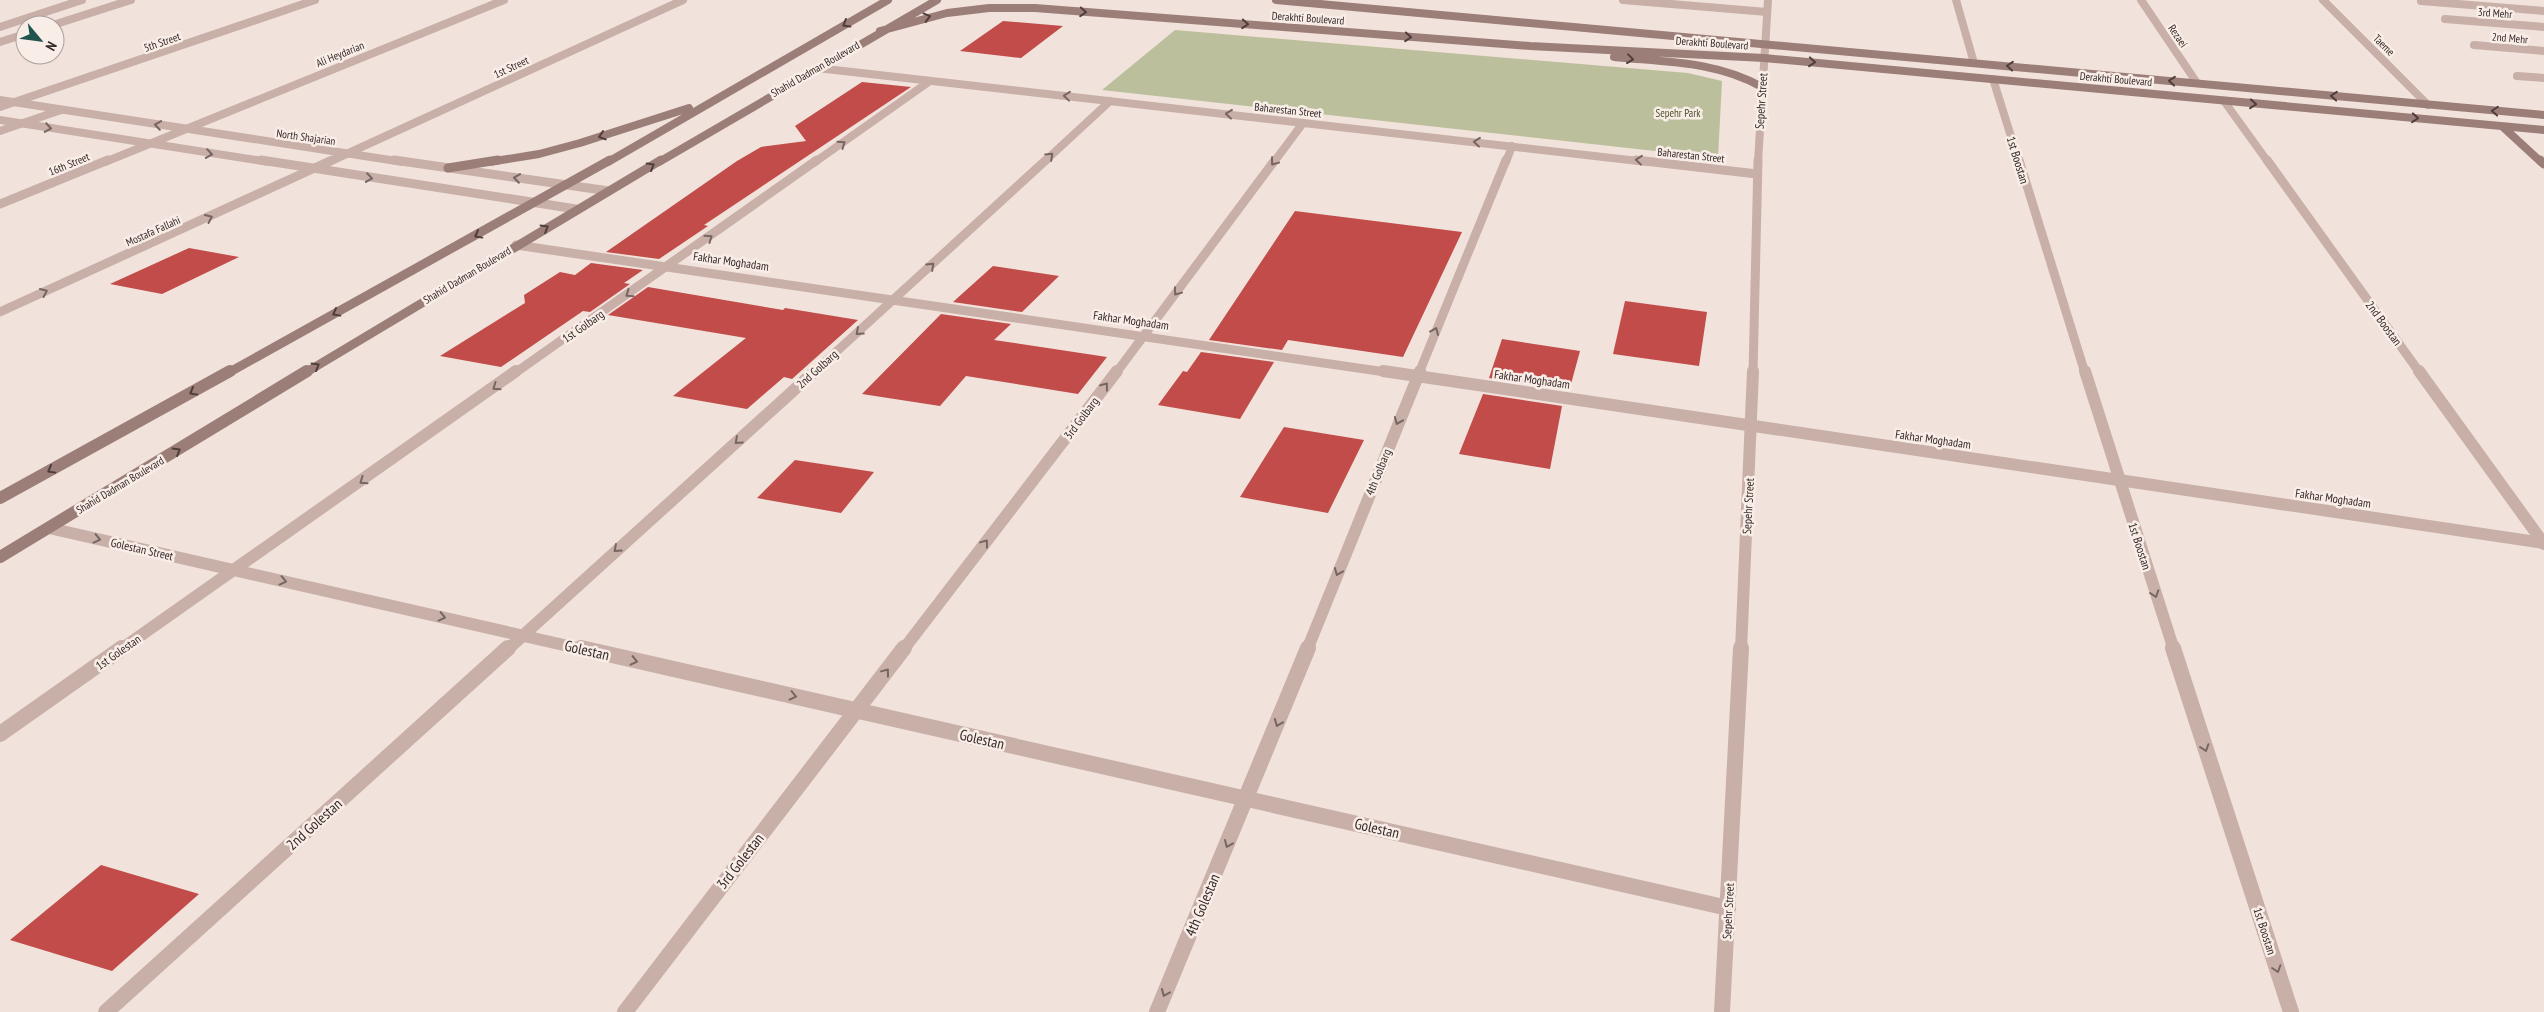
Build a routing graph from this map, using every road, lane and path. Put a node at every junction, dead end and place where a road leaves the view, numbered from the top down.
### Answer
1 (59, 0) edge
2 (82, 0) edge
3 (131, 0) edge
4 (315, 0) edge
5 (504, 0) edge
6 (683, 0) edge
7 (888, 0) edge
8 (937, 0) edge
9 (1015, 0) edge
10 (1276, 0) edge
11 (1623, 0) edge
12 (1768, 0) edge
13 (1956, 0) edge
14 (2141, 0) edge
15 (2323, 0) edge
16 (2421, 2) dead end
17 (1035, 8) junction
18 (2544, 11) edge
19 (1767, 12) junction
20 (0, 19) edge
21 (2445, 19) dead end
22 (65, 21) edge
23 (2544, 26) edge
24 (0, 27) edge
25 (880, 31) junction
26 (1623, 32) junction
27 (15, 37) edge
28 (0, 42) edge
29 (1765, 44) junction
30 (1530, 46) junction
31 (2474, 46) dead end
32 (1632, 50) junction
33 (2544, 51) edge
34 (1890, 56) junction
35 (1764, 58) junction
36 (1974, 63) junction
37 (817, 68) junction
38 (1891, 69) junction
39 (2517, 76) dead end
40 (2544, 78) edge
41 (1993, 79) junction
42 (930, 81) junction
43 (2197, 83) junction
44 (1762, 88) junction
45 (715, 99) junction
46 (0, 100) edge
47 (1110, 101) junction
48 (2224, 101) junction
49 (15, 102) junction
50 (2428, 105) junction
51 (0, 108) edge
52 (61, 110) junction
53 (2544, 115) edge
54 (0, 120) edge
55 (1303, 123) junction
56 (21, 124) junction
57 (2503, 127) junction
58 (185, 130) junction
59 (2544, 130) edge
60 (0, 131) edge
61 (147, 145) junction
62 (1512, 146) junction
63 (348, 154) junction
64 (2544, 164) edge
65 (448, 168) junction
66 (314, 170) junction
67 (1756, 174) junction
68 (566, 185) junction
69 (609, 191) junction
70 (536, 203) junction
71 (0, 204) edge
72 (576, 209) junction
73 (516, 245) junction
74 (669, 266) junction
75 (895, 299) junction
76 (0, 312) edge
77 (1144, 336) junction
78 (1416, 376) junction
79 (1752, 426) junction
80 (2119, 481) junction
81 (0, 498) edge
82 (49, 528) junction
83 (2544, 543) edge
84 (0, 557) edge
85 (236, 571) junction
86 (522, 635) junction
87 (856, 711) junction
88 (0, 734) edge
89 (1248, 799) junction
90 (1728, 908) junction
91 (106, 1012) edge
92 (625, 1012) edge
93 (1157, 1012) edge
94 (1722, 1012) edge
95 (2291, 1012) edge

1 - 20 street
2 - 24 street
3 - 22 street
4 - 49 street, 5th Street
5 - 58 street, Ali Heydarian
6 - 63 street, 1st Street
7 -> 45 main road, Shahid Dadman Boulevard
8 - 25 main road, Shahid Dadman Boulevard
9 - 17 main road
10 - 26 main road, Derakhti Boulevard
11 - 19 street
12 - 19 street, Sepehr Street
13 - 36 street
14 - 43 street, Rezaei
15 - 50 street, Taeme
16 - 18 street
25 -> 17 main road, Derakhti Boulevard
17 -> 30 main road, Derakhti Boulevard
19 - 29 street, Sepehr Street
21 - 23 street, 3rd Mehr
25 - 37 main road, Shahid Dadman Boulevard
26 - 29 main road, Derakhti Boulevard
26 - 32 main road
27 - 28 street
29 - 34 main road, Derakhti Boulevard
29 - 35 street, Sepehr Street
30 - 32 main road, Derakhti Boulevard
30 -> 44 main road
31 - 33 street, 2nd Mehr
32 - 35 main road, Derakhti Boulevard
34 - 36 main road, Derakhti Boulevard
34 - 38 main road
35 -> 38 main road, Derakhti Boulevard
35 - 44 street, Sepehr Street
43 -> 36 main road, Derakhti Boulevard
37 - 42 street, Baharestan Street
69 -> 37 main road, Shahid Dadman Boulevard
38 - 41 main road, Derakhti Boulevard
39 - 40 street
41 - 48 main road, Derakhti Boulevard
41 - 80 street, 1st Boostan
47 -> 42 street, Baharestan Street
74 -> 42 street, 1st Golbarg
50 -> 43 main road, Derakhti Boulevard
44 - 67 street, Sepehr Street
45 -> 65 main road
45 - 68 main road, Shahid Dadman Boulevard
46 - 49 street, North Shajarian
55 -> 47 street, Baharestan Street
75 -> 47 street, 2nd Golbarg
48 -> 57 main road, Derakhti Boulevard
48 - 83 street, 2nd Boostan
49 - 51 street, 5th Street
49 - 52 street, North Shajarian
53 -> 50 main road, Derakhti Boulevard
52 - 56 street
58 -> 52 street, North Shajarian
54 - 56 street
62 -> 55 street, Baharestan Street
55 -> 77 street, 3rd Golbarg
56 - 60 street
56 -> 61 street
57 - 59 main road, Derakhti Boulevard
57 - 64 main road
58 - 61 street, Ali Heydarian
58 - 63 street, North Shajarian
61 -> 66 street
61 - 71 street, 16th Street
67 -> 62 street, Baharestan Street
78 -> 62 street, 4th Golbarg
63 - 65 street, North Shajarian
63 - 66 street, 1st Street
68 -> 65 street, North Shajarian
66 -> 70 street
76 -> 66 street, Mostafa Fallahi
67 - 79 street, Sepehr Street
68 - 69 street, North Shajarian
68 - 70 main road, Shahid Dadman Boulevard
69 - 72 main road, Shahid Dadman Boulevard
70 - 72 street
70 -> 81 main road, Shahid Dadman Boulevard
73 -> 72 main road, Shahid Dadman Boulevard
73 - 74 street, Fakhar Moghadam
82 -> 73 main road, Shahid Dadman Boulevard
74 - 75 street, Fakhar Moghadam
74 -> 85 street, 1st Golbarg
75 - 77 street, Fakhar Moghadam
75 -> 86 street, 2nd Golbarg
77 - 78 street, Fakhar Moghadam
87 -> 77 street, 3rd Golbarg
78 - 79 street, Fakhar Moghadam
78 -> 89 street, 4th Golbarg
79 - 80 street, Fakhar Moghadam
79 - 90 street, Sepehr Street
80 - 83 street, Fakhar Moghadam
80 -> 95 street, 1st Boostan
82 - 84 main road, Shahid Dadman Boulevard
82 -> 85 street, Golestan Street
85 -> 86 street, Golestan
85 - 88 street, 1st Golestan
86 -> 87 street, Golestan
86 - 91 street, 2nd Golestan
87 - 89 street, Golestan
87 - 92 street, 3rd Golestan
89 - 90 street, Golestan
89 -> 93 street, 4th Golestan
90 - 94 street, Sepehr Street

